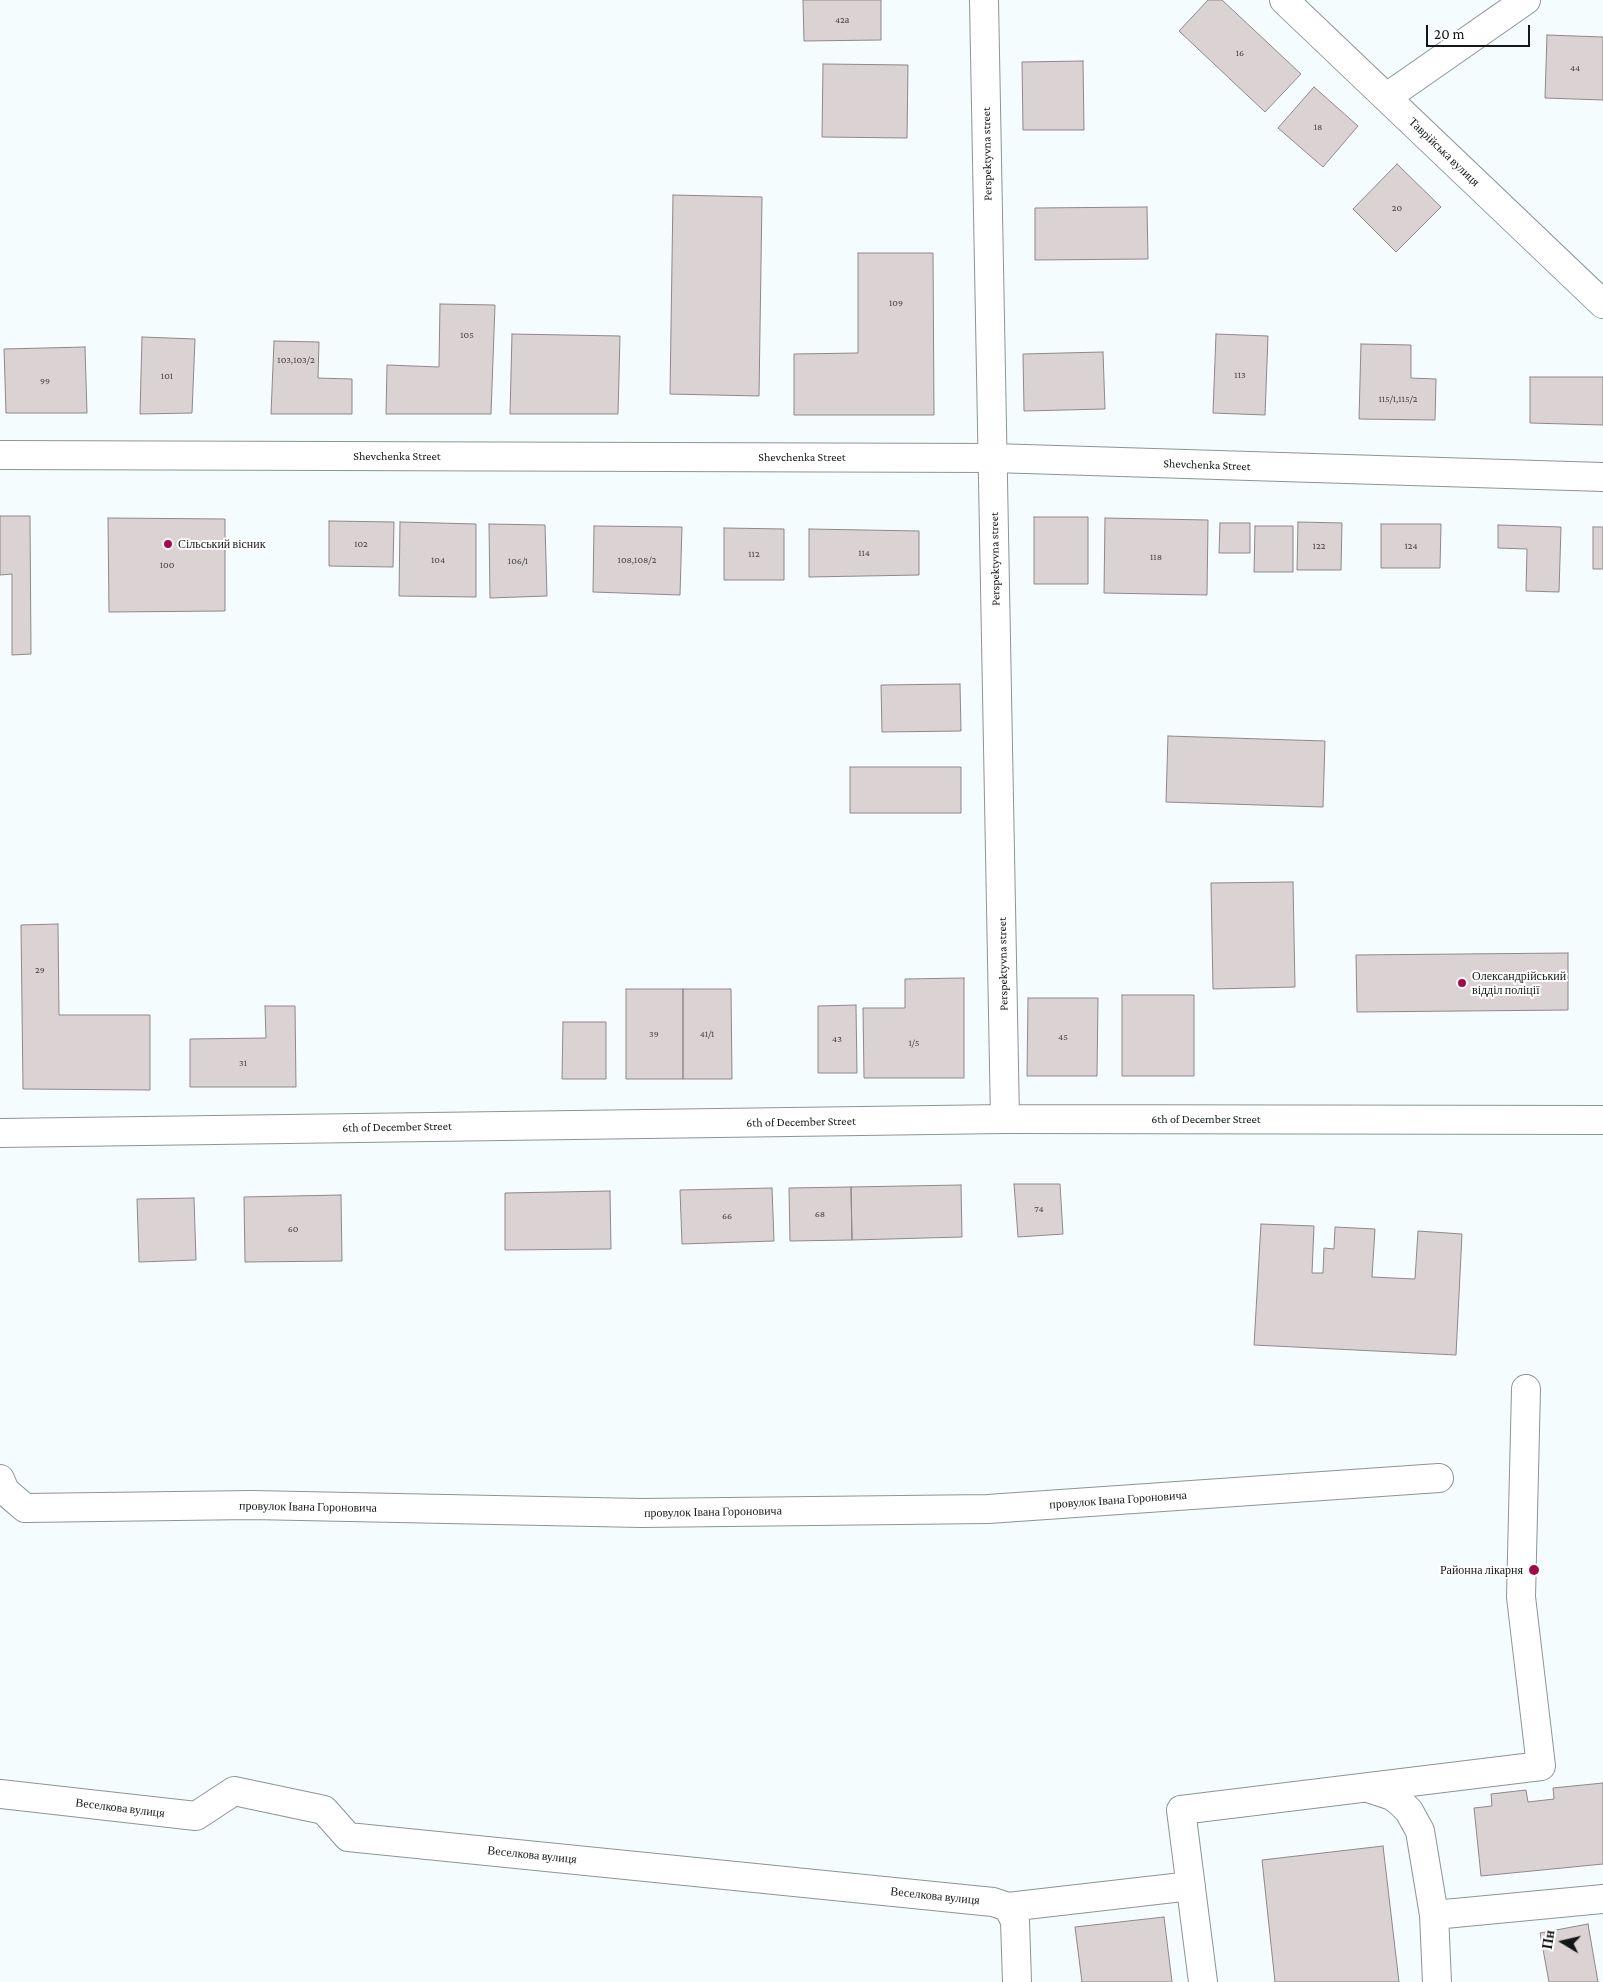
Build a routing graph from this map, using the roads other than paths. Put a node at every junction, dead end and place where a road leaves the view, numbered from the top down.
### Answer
1 (984, 0) edge
2 (1284, 0) edge
3 (1526, 0) edge
4 (1387, 98) junction
5 (1603, 304) edge
6 (0, 455) edge
7 (993, 458) junction
8 (1603, 477) edge
9 (1005, 1119) junction
10 (1603, 1120) edge
11 (0, 1133) edge
12 (1526, 1389) dead end
13 (1439, 1478) dead end
14 (0, 1479) edge
15 (1365, 1787) junction
16 (0, 1794) edge
17 (1191, 1886) junction
18 (1603, 1899) edge
19 (1008, 1907) junction
20 (1434, 1915) junction
21 (1017, 1982) edge
22 (1203, 1982) edge
23 (1437, 1982) edge

1 - 7 street, Perspektyvna street
2 - 4 street, Таврійська вулиця
3 - 4 street
4 - 5 street, Таврійська вулиця
6 - 7 street, Shevchenka Street
7 - 8 street, Shevchenka Street
7 - 9 street, Perspektyvna street
9 - 10 street, 6th of December Street
9 - 11 street, 6th of December Street
12 - 15 street
13 - 14 street, провулок Івана Гороновича
15 - 17 street
15 - 20 street
16 - 19 street, Веселкова вулиця
17 - 19 street
17 - 22 street
18 - 20 street
19 - 21 street
20 - 23 street

